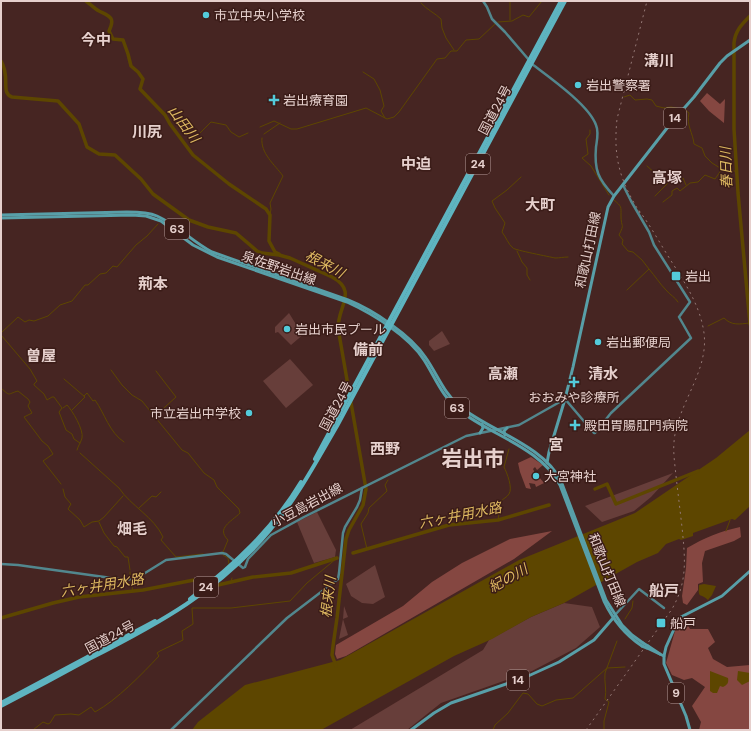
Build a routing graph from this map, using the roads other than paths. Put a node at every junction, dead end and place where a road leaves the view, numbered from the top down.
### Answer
1 (483, 1) edge
2 (561, 1) edge
3 (565, 1) edge
4 (750, 40) edge
5 (530, 62) junction
6 (622, 185) junction
7 (614, 196) junction
8 (1, 216) edge
9 (388, 325) junction
10 (566, 399) junction
11 (482, 424) junction
12 (507, 428) junction
13 (494, 430) junction
14 (480, 432) junction
15 (505, 435) junction
16 (547, 464) junction
17 (362, 488) junction
18 (237, 563) junction
19 (1, 564) edge
20 (750, 571) edge
21 (664, 608) dead end
22 (614, 617) junction
23 (664, 656) junction
24 (1, 703) edge
25 (1, 706) edge
26 (170, 730) edge
27 (411, 730) edge
28 (690, 730) edge

1 - 5 main road
2 - 5 highway, 国道24号 / 24
3 - 5 highway, 国道24号 / 24
4 - 6 main road, 和歌山打田線 / 14
5 - 7 main road
5 - 9 highway, 国道24号 / 24
6 - 7 main road, 和歌山打田線 / 14
6 - 10 main road
7 - 10 main road, 和歌山打田線 / 14
8 - 9 main road, 泉佐野岩出線 / 63
9 - 11 main road, 泉佐野岩出線 / 63
9 - 13 main road, 泉佐野岩出線 / 63
9 - 18 highway, 国道24号 / 24
10 - 12 main road, 小豆島岩出線
10 - 16 main road, 和歌山打田線 / 14
11 - 13 main road, 泉佐野岩出線 / 63
11 - 14 main road
12 - 13 main road, 小豆島岩出線
12 - 15 main road
13 - 14 main road, 小豆島岩出線
13 - 15 main road, 泉佐野岩出線 / 63
13 - 16 main road, 泉佐野岩出線 / 63
14 - 17 main road, 小豆島岩出線
15 - 16 main road, 泉佐野岩出線 / 63
16 - 22 main road, 和歌山打田線
17 - 18 main road, 小豆島岩出線
17 - 26 main road, 小豆島岩出線
18 - 19 main road
18 - 24 highway, 国道24号 / 24
18 - 25 highway, 国道24号 / 24
20 - 23 main road
21 - 22 main road
22 - 23 main road, bridge
22 - 27 main road, 和歌山打田線 / 14
23 - 28 main road, 9

